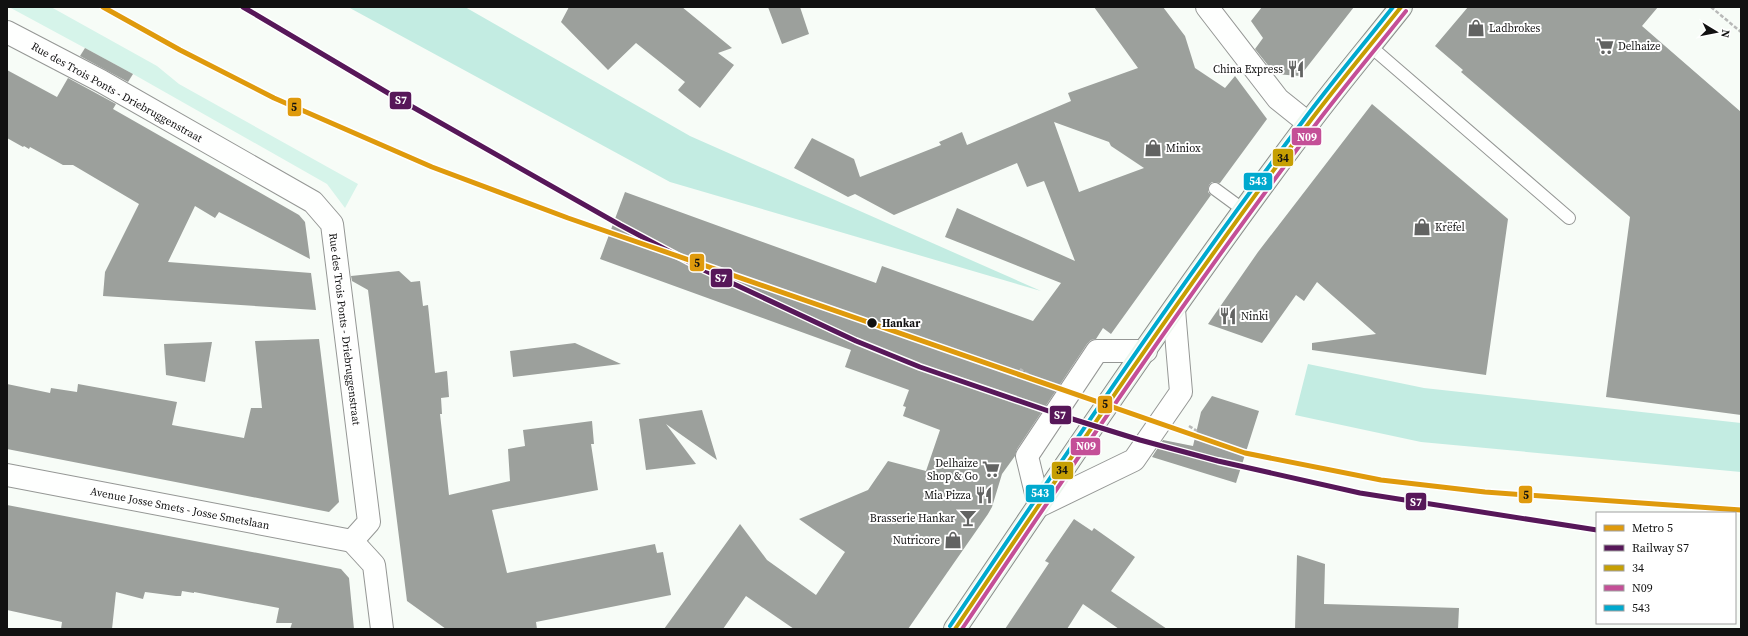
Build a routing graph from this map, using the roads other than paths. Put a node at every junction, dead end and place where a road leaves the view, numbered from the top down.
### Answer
1 (1207, 7) edge
2 (1401, 7) edge
3 (7, 32) edge
4 (1370, 46) junction
5 (1308, 123) junction
6 (1215, 189) dead end
7 (1245, 211) junction
8 (1569, 218) dead end
9 (1174, 310) junction
10 (1146, 351) junction
11 (7, 475) edge
12 (1039, 506) junction
13 (352, 541) junction
14 (382, 629) edge
15 (955, 629) edge

1 - 5 street
2 - 4 main road
3 - 13 street, Rue des Trois Ponts - Driebruggenstraat
4 - 5 main road
4 - 8 lane
5 - 7 main road
6 - 7 lane
7 - 9 main road
9 - 10 main road
9 - 12 street
10 - 12 main road
10 - 12 street
11 - 13 street, Avenue Josse Smets - Josse Smetslaan
12 - 15 main road
13 - 14 street

